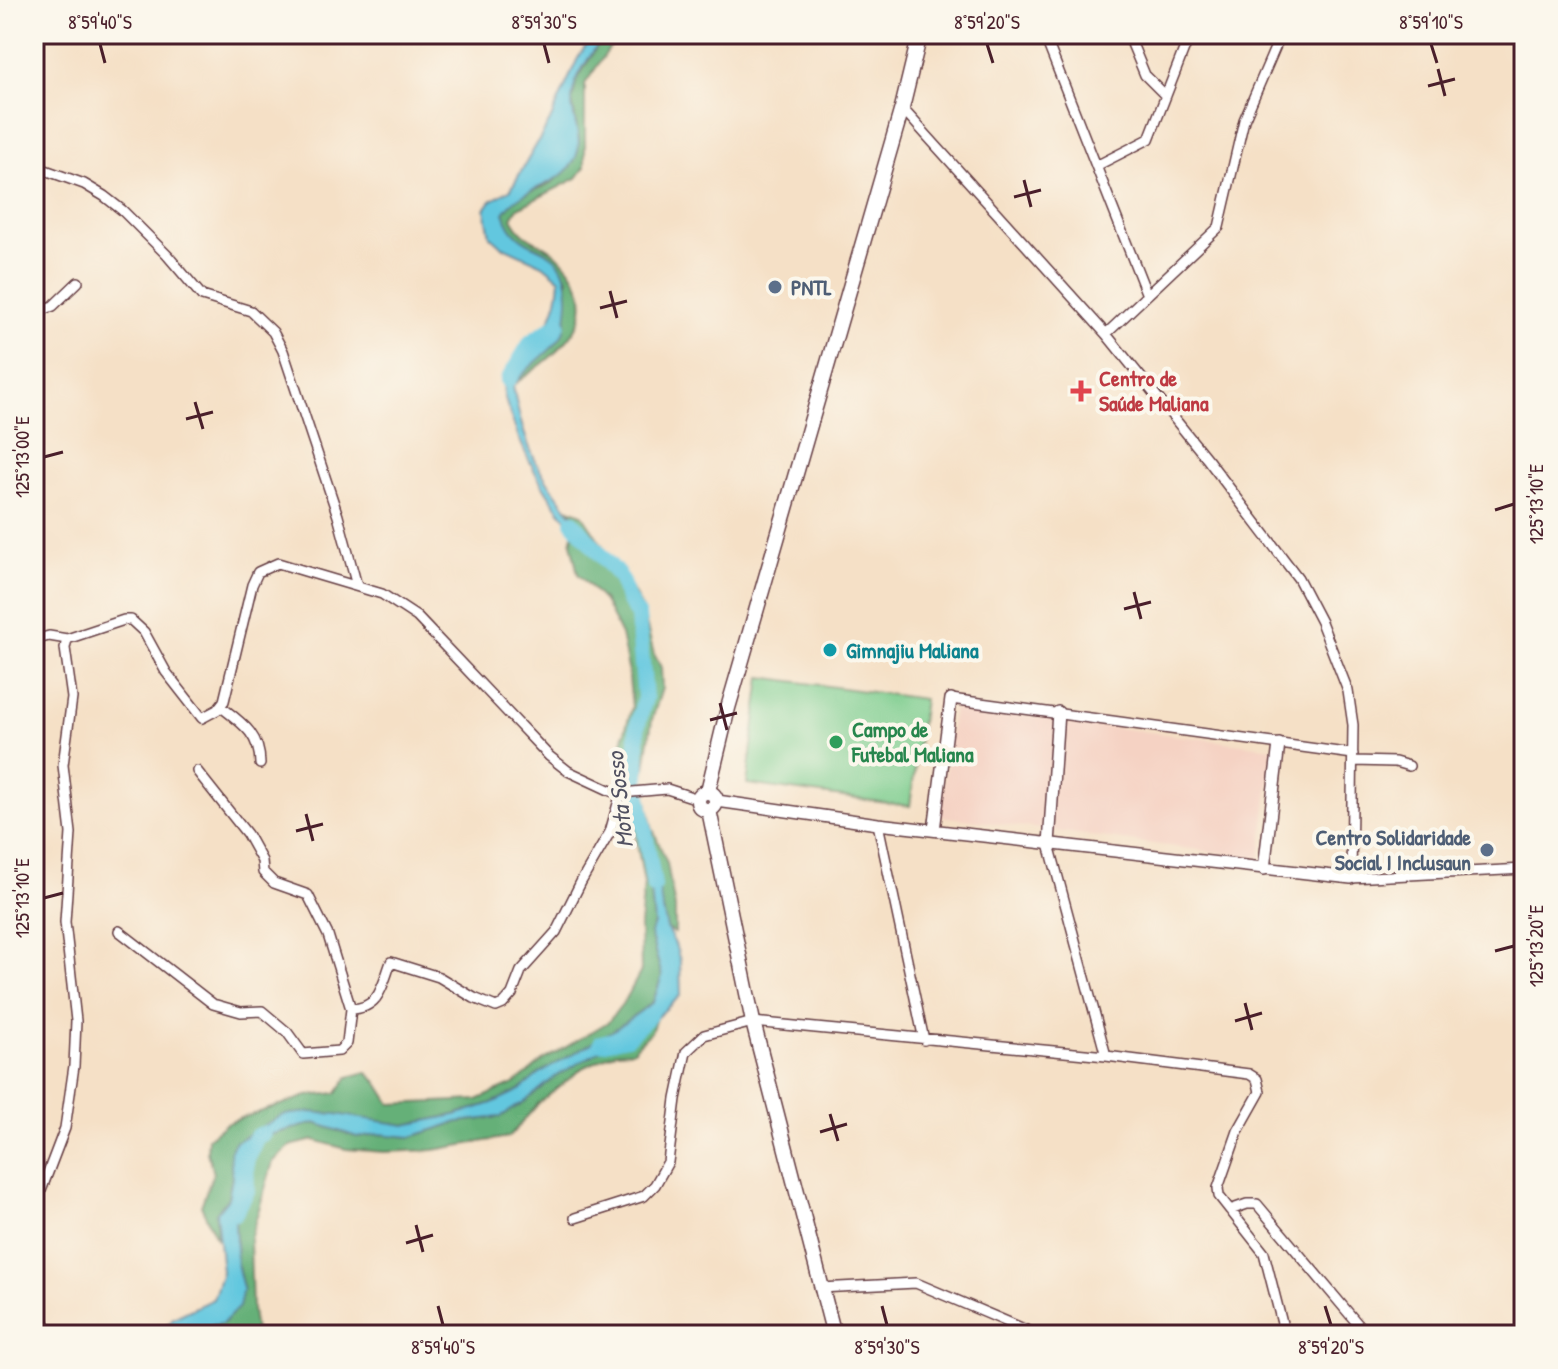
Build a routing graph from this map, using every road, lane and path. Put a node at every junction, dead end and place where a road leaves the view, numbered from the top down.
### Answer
1 (920, 34) edge
2 (1044, 34) edge
3 (1128, 34) edge
4 (1190, 34) edge
5 (1281, 34) edge
6 (1166, 96) junction
7 (902, 108) junction
8 (34, 166) edge
9 (1096, 166) junction
10 (78, 282) dead end
11 (1147, 295) junction
12 (34, 313) edge
13 (1106, 334) junction
14 (357, 586) junction
15 (67, 639) junction
16 (34, 640) edge
17 (951, 699) joint
18 (220, 706) junction
19 (1058, 712) junction
20 (1279, 744) junction
21 (1353, 758) junction
22 (260, 764) dead end
23 (1409, 766) dead end
24 (197, 771) dead end
25 (621, 793) junction
26 (708, 800) junction
27 (878, 824) junction
28 (934, 830) junction
29 (1049, 844) junction
30 (1264, 869) junction
31 (1524, 869) edge
32 (1351, 878) junction
33 (119, 931) dead end
34 (351, 1009) junction
35 (753, 1022) junction
36 (924, 1040) junction
37 (1106, 1056) junction
38 (34, 1209) edge
39 (1230, 1210) junction
40 (575, 1218) dead end
41 (820, 1288) junction
42 (34, 1305) edge
43 (47, 1335) edge
44 (834, 1335) edge
45 (1038, 1335) edge
46 (1285, 1335) edge
47 (1367, 1335) edge

1 - 7 main road
2 - 9 street
3 - 6 street
4 - 6 street
5 - 11 street
6 - 9 street
7 - 13 street
7 - 26 main road
8 - 14 street
9 - 11 street
10 - 12 street
11 - 13 street
13 - 21 street
14 - 18 street
14 - 25 street
15 - 16 street
15 - 18 street
15 - 38 street
17 - 19 street
17 - 28 street
18 - 22 street
19 - 20 street
19 - 29 street
20 - 21 street
20 - 30 street
21 - 23 street
21 - 32 street
24 - 34 street
25 - 26 street
25 - 34 street
26 - 27 street
26 - 35 main road
27 - 28 street
27 - 36 street
28 - 29 street
29 - 30 street
29 - 37 street
30 - 32 street
31 - 32 street
33 - 34 street
35 - 36 street
35 - 40 street
35 - 41 main road
36 - 37 street
37 - 39 street
39 - 46 street
39 - 47 street
41 - 44 main road
41 - 45 street
42 - 43 street

